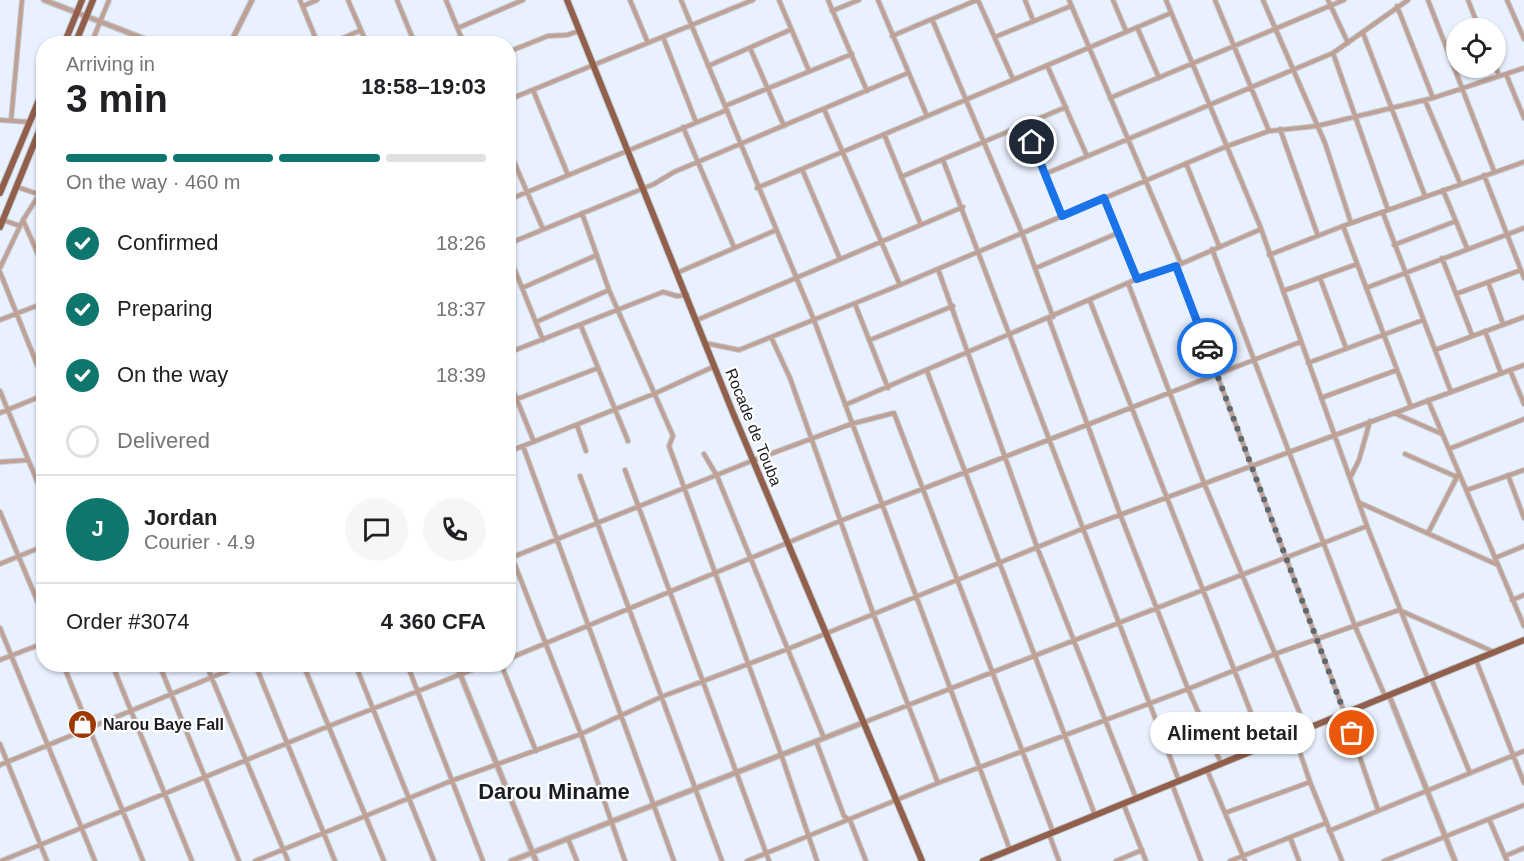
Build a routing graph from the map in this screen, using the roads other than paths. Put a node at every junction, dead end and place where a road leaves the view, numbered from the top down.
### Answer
1 (22, 0) edge
2 (44, 0) edge
3 (82, 0) edge
4 (93, 0) edge
5 (110, 0) edge
6 (252, 0) edge
7 (300, 0) edge
8 (317, 0) edge
9 (348, 0) edge
10 (397, 0) edge
11 (446, 0) edge
12 (523, 0) edge
13 (567, 0) edge
14 (630, 0) edge
15 (681, 0) edge
16 (753, 0) edge
17 (779, 0) edge
18 (828, 0) edge
19 (859, 0) edge
20 (878, 0) edge
21 (978, 0) edge
22 (1025, 0) edge
23 (1069, 0) edge
24 (1113, 0) edge
25 (1166, 0) edge
26 (1215, 0) edge
27 (1264, 0) edge
28 (1328, 0) edge
29 (1344, 0) edge
30 (1408, 0) edge
31 (1428, 0) edge
32 (1468, 0) edge
33 (1508, 0) edge
34 (303, 6) junction
35 (1071, 6) junction
36 (1330, 6) junction
37 (1397, 6) junction
38 (832, 10) junction
39 (78, 11) junction
40 (1171, 13) junction
41 (87, 15) junction
42 (1475, 18) edge
43 (932, 19) junction
44 (1034, 21) junction
45 (99, 22) junction
46 (692, 25) junction
47 (1137, 27) junction
48 (458, 28) junction
49 (1274, 29) junction
50 (361, 30) junction
51 (579, 30) junction
52 (790, 30) junction
53 (1126, 31) junction
54 (1364, 33) junction
55 (67, 36) edge
56 (78, 36) edge
57 (94, 36) edge
58 (137, 36) edge
59 (234, 36) edge
60 (315, 36) edge
61 (348, 36) edge
62 (364, 36) edge
63 (412, 36) edge
64 (461, 36) edge
65 (892, 36) junction
66 (663, 37) junction
67 (995, 37) junction
68 (1524, 39) edge
69 (648, 43) junction
70 (1348, 43) junction
71 (1088, 47) junction
72 (1234, 47) junction
73 (750, 48) junction
74 (516, 49) edge
75 (1333, 52) junction
76 (852, 54) junction
77 (1193, 64) junction
78 (1047, 65) junction
79 (708, 66) junction
80 (594, 67) junction
81 (1524, 68) edge
82 (1292, 69) junction
83 (809, 71) junction
84 (908, 73) junction
85 (1506, 74) joint
86 (1159, 78) junction
87 (1493, 78) edge
88 (1013, 80) junction
89 (1251, 87) junction
90 (1464, 87) junction
91 (768, 88) junction
92 (533, 90) junction
93 (867, 91) junction
94 (516, 97) edge
95 (1110, 98) junction
96 (1433, 98) junction
97 (965, 100) junction
98 (1425, 100) junction
99 (36, 105) edge
100 (1210, 105) junction
101 (1066, 107) junction
102 (726, 108) junction
103 (1391, 108) junction
104 (824, 109) junction
105 (927, 116) junction
106 (1354, 116) junction
107 (1524, 118) edge
108 (0, 120) edge
109 (10, 121) junction
110 (28, 122) junction
111 (696, 122) junction
112 (784, 126) junction
113 (1025, 126) junction
114 (1317, 126) junction
115 (683, 127) junction
116 (1280, 129) junction
117 (1269, 131) junction
118 (884, 134) junction
119 (36, 138) edge
120 (1128, 139) junction
121 (984, 142) junction
122 (741, 144) junction
123 (1225, 147) junction
124 (629, 151) junction
125 (842, 151) junction
126 (1087, 156) junction
127 (943, 160) junction
128 (699, 162) junction
129 (1524, 162) edge
130 (1186, 163) junction
131 (516, 166) edge
132 (802, 169) junction
133 (1494, 171) junction
134 (1045, 174) junction
135 (1484, 174) junction
136 (568, 175) junction
137 (4, 176) edge
138 (901, 177) junction
139 (1145, 180) junction
140 (1460, 183) junction
141 (16, 187) junction
142 (644, 188) junction
143 (757, 188) junction
144 (1443, 190) junction
145 (528, 192) junction
146 (0, 193) edge
147 (36, 193) edge
148 (1425, 196) junction
149 (516, 197) edge
150 (1104, 198) junction
151 (36, 203) edge
152 (963, 207) junction
153 (1388, 210) junction
154 (582, 213) junction
155 (1383, 213) junction
156 (1062, 216) junction
157 (23, 220) junction
158 (1456, 221) junction
159 (1, 223) edge
160 (1351, 223) junction
161 (921, 225) junction
162 (20, 226) junction
163 (1343, 226) junction
164 (1524, 228) edge
165 (543, 229) junction
166 (1259, 230) junction
167 (774, 231) junction
168 (1022, 233) junction
169 (1118, 233) junction
170 (1507, 235) junction
171 (1318, 236) junction
172 (516, 241) edge
173 (881, 242) junction
174 (1394, 245) junction
175 (1220, 246) junction
176 (734, 247) junction
177 (1467, 248) junction
178 (1212, 249) junction
179 (36, 250) edge
180 (978, 252) junction
181 (597, 255) junction
182 (1269, 255) junction
183 (1442, 258) junction
184 (840, 259) junction
185 (1181, 264) junction
186 (1357, 264) junction
187 (1176, 266) junction
188 (1036, 268) junction
189 (938, 269) junction
190 (0, 270) edge
191 (1521, 270) junction
192 (679, 272) junction
193 (516, 273) edge
194 (1405, 273) junction
195 (1320, 278) junction
196 (1524, 278) edge
197 (795, 279) junction
198 (1137, 279) junction
199 (1488, 282) junction
200 (1128, 283) junction
201 (900, 285) junction
202 (522, 288) junction
203 (1366, 288) junction
204 (609, 290) junction
205 (1283, 291) junction
206 (1456, 294) junction
207 (687, 295) junction
208 (1090, 301) junction
209 (855, 304) junction
210 (36, 306) edge
211 (953, 306) junction
212 (619, 309) junction
213 (16, 314) junction
214 (1524, 317) edge
215 (1051, 318) junction
216 (0, 320) edge
217 (697, 320) junction
218 (813, 320) junction
219 (1423, 320) junction
220 (536, 322) junction
221 (1503, 324) junction
222 (581, 326) junction
223 (1485, 331) junction
224 (1383, 334) junction
225 (1008, 335) junction
226 (1472, 335) junction
227 (771, 337) junction
228 (543, 340) junction
229 (870, 340) junction
230 (1300, 342) junction
231 (705, 343) junction
232 (1346, 348) junction
233 (516, 350) edge
234 (1435, 350) junction
235 (969, 351) junction
236 (1254, 360) junction
237 (36, 363) edge
238 (1308, 363) junction
239 (1524, 365) edge
240 (715, 366) junction
241 (598, 368) junction
242 (1397, 370) junction
243 (1510, 370) junction
244 (927, 371) junction
245 (1216, 372) junction
246 (1501, 373) junction
247 (888, 388) junction
248 (0, 391) edge
249 (1170, 391) junction
250 (1451, 392) junction
251 (656, 393) junction
252 (36, 398) edge
253 (1321, 398) junction
254 (517, 399) joint
255 (1428, 400) junction
256 (1524, 404) edge
257 (845, 405) junction
258 (1131, 406) junction
259 (1411, 407) junction
260 (7, 409) junction
261 (615, 410) junction
262 (0, 413) edge
263 (1393, 413) junction
264 (1524, 419) edge
265 (1370, 421) junction
266 (1086, 423) junction
267 (851, 424) junction
268 (578, 425) junction
269 (1334, 434) junction
270 (1442, 434) junction
271 (1047, 438) junction
272 (810, 439) junction
273 (628, 441) dead end
274 (534, 442) junction
275 (523, 446) junction
276 (516, 449) edge
277 (1449, 449) junction
278 (586, 451) dead end
279 (1289, 451) junction
280 (704, 454) dead end
281 (1405, 454) dead end
282 (1005, 456) junction
283 (28, 460) junction
284 (754, 460) junction
285 (0, 462) edge
286 (1251, 465) junction
287 (625, 470) dead end
288 (1524, 470) edge
289 (966, 472) junction
290 (1458, 475) junction
291 (1508, 475) junction
292 (580, 476) dead end
293 (717, 476) junction
294 (1350, 476) junction
295 (36, 479) edge
296 (1204, 483) junction
297 (684, 489) junction
298 (923, 489) junction
299 (1467, 490) junction
300 (1166, 497) junction
301 (1359, 503) junction
302 (880, 506) junction
303 (638, 507) junction
304 (0, 512) edge
305 (1120, 514) junction
306 (1524, 518) edge
307 (840, 521) junction
308 (597, 525) junction
309 (1367, 526) junction
310 (1082, 529) junction
311 (1428, 534) junction
312 (557, 541) junction
313 (788, 543) junction
314 (1324, 543) junction
315 (1524, 546) edge
316 (1038, 547) junction
317 (36, 549) edge
318 (19, 556) junction
319 (516, 556) edge
320 (1286, 557) junction
321 (751, 558) junction
322 (1495, 558) junction
323 (1000, 562) junction
324 (0, 564) edge
325 (1498, 566) junction
326 (716, 572) junction
327 (516, 573) edge
328 (1244, 574) junction
329 (955, 580) junction
330 (1202, 590) junction
331 (669, 591) junction
332 (914, 596) junction
333 (1524, 596) edge
334 (36, 597) edge
335 (1512, 600) junction
336 (628, 608) junction
337 (1157, 608) junction
338 (1399, 610) junction
339 (873, 613) junction
340 (1118, 623) junction
341 (588, 626) junction
342 (1355, 626) junction
343 (1524, 626) edge
344 (0, 628) edge
345 (825, 633) junction
346 (1076, 639) junction
347 (1317, 639) junction
348 (1524, 640) edge
349 (545, 643) junction
350 (36, 646) edge
351 (788, 649) junction
352 (1494, 652) junction
353 (1275, 654) junction
354 (1035, 655) junction
355 (11, 656) junction
356 (516, 656) edge
357 (0, 660) edge
358 (1476, 660) junction
359 (748, 664) junction
360 (992, 671) junction
361 (1233, 671) junction
362 (66, 672) edge
363 (115, 672) edge
364 (162, 672) edge
365 (209, 672) edge
366 (226, 672) edge
367 (258, 672) edge
368 (306, 672) edge
369 (359, 672) edge
370 (410, 672) edge
371 (459, 672) edge
372 (468, 672) edge
373 (504, 672) edge
374 (460, 675) junction
375 (212, 678) junction
376 (1430, 679) junction
377 (704, 681) junction
378 (950, 688) junction
379 (1188, 690) junction
380 (417, 692) junction
381 (171, 693) junction
382 (1387, 696) junction
383 (661, 697) junction
384 (1149, 703) junction
385 (907, 705) junction
386 (373, 708) junction
387 (131, 710) junction
388 (622, 714) junction
389 (1345, 714) junction
390 (1106, 721) junction
391 (865, 722) junction
392 (329, 726) junction
393 (90, 727) junction
394 (1306, 729) junction
395 (581, 734) junction
396 (1294, 734) junction
397 (1065, 736) junction
398 (824, 738) junction
399 (816, 741) junction
400 (0, 744) edge
401 (288, 744) junction
402 (48, 745) junction
403 (1264, 747) junction
404 (536, 751) junction
405 (1524, 751) edge
406 (1021, 753) junction
407 (781, 754) junction
408 (1513, 756) junction
409 (247, 760) junction
410 (7, 762) junction
411 (1221, 763) junction
412 (0, 765) edge
413 (494, 765) junction
414 (978, 768) junction
415 (1207, 769) junction
416 (737, 772) junction
417 (1470, 773) junction
418 (206, 777) junction
419 (1179, 780) junction
420 (451, 781) junction
421 (1310, 782) junction
422 (938, 783) junction
423 (1172, 783) junction
424 (1524, 783) edge
425 (696, 789) junction
426 (1425, 790) junction
427 (164, 794) junction
428 (410, 797) junction
429 (1136, 798) junction
430 (897, 800) junction
431 (1123, 803) junction
432 (653, 804) junction
433 (1524, 804) edge
434 (123, 810) junction
435 (1378, 810) junction
436 (1226, 813) junction
437 (1095, 815) junction
438 (365, 816) junction
439 (1489, 819) junction
440 (850, 820) junction
441 (610, 821) junction
442 (1326, 824) junction
443 (81, 828) junction
444 (1329, 831) junction
445 (324, 833) junction
446 (1051, 833) junction
447 (1444, 836) junction
448 (808, 837) junction
449 (1290, 837) junction
450 (568, 839) junction
451 (40, 845) junction
452 (1524, 848) edge
453 (283, 849) junction
454 (1010, 850) junction
455 (1142, 850) junction
456 (533, 853) junction
457 (766, 853) junction
458 (1243, 856) junction
459 (1397, 858) edge
460 (1506, 858) edge
461 (1, 861) edge
462 (47, 861) edge
463 (95, 861) edge
464 (143, 861) edge
465 (192, 861) edge
466 (239, 861) edge
467 (255, 861) edge
468 (288, 861) edge
469 (335, 861) edge
470 (384, 861) edge
471 (434, 861) edge
472 (483, 861) edge
473 (511, 861) edge
474 (536, 861) edge
475 (577, 861) edge
476 (625, 861) edge
477 (674, 861) edge
478 (722, 861) edge
479 (747, 861) edge
480 (769, 861) edge
481 (817, 861) edge
482 (866, 861) edge
483 (922, 861) edge
484 (983, 861) edge
485 (1059, 861) edge
486 (1116, 861) edge
487 (1146, 861) edge
488 (1202, 861) edge
489 (1230, 861) edge
490 (1245, 861) edge
491 (1299, 861) edge
492 (1342, 861) edge
493 (1384, 861) edge
494 (1455, 861) edge

1 - 109 street
2 - 39 street
3 - 39 main road
4 - 41 main road
5 - 45 street
6 - 59 street
7 - 34 street
8 - 34 street
9 - 50 street
10 - 63 street
11 - 48 street
12 - 48 street
13 - 51 main road, Rocade de Touba
14 - 69 street
15 - 46 street
16 - 46 street
17 - 52 street
18 - 38 street
19 - 38 street
20 - 65 street
21 - 43 street
21 - 67 street
22 - 44 street
23 - 35 street
24 - 53 street
25 - 40 street
26 - 72 street
27 - 49 street
28 - 36 street
29 - 36 street
30 - 37 street
31 - 90 street
32 - 42 street
33 - 68 street
34 - 60 street
35 - 44 street
35 - 71 street
36 - 49 street
36 - 70 street
37 - 54 street
37 - 96 street
38 - 76 street
39 - 41 street
39 - 55 main road
40 - 47 street
40 - 77 street
41 - 45 street
41 - 56 main road
43 - 65 street
43 - 97 street
44 - 67 street
45 - 57 street
45 - 58 street
46 - 66 street
46 - 79 street
47 - 53 street
47 - 86 street
48 - 64 street
49 - 72 street
49 - 82 street
50 - 61 street
50 - 62 street
51 - 74 street
51 - 80 main road, Rocade de Touba
52 - 73 street
52 - 83 street
53 - 71 street
54 - 70 street
54 - 103 street
65 - 84 street
66 - 69 street
66 - 111 street
67 - 88 street
69 - 80 street
70 - 75 street
71 - 78 street
71 - 95 street
72 - 77 street
72 - 89 street
73 - 79 street
73 - 91 street
75 - 82 street
75 - 106 street
76 - 83 street
76 - 93 street
77 - 86 street
77 - 100 street
78 - 88 street
78 - 101 street
79 - 102 street
80 - 92 street
80 - 124 main road, Rocade de Touba
81 - 85 street
82 - 89 street
82 - 114 street
83 - 91 street
84 - 93 street
84 - 105 street
85 - 107 street
86 - 95 street
87 - 90 street
88 - 97 street
89 - 100 street
89 - 117 street
90 - 96 street
90 - 133 street
91 - 102 street
91 - 112 street
92 - 94 street
92 - 136 street
93 - 104 street
95 - 120 street
96 - 98 street
97 - 105 street
97 - 121 street
98 - 103 street
98 - 140 street
99 - 110 main road
100 - 120 street
100 - 123 street
101 - 113 street
101 - 126 street
102 - 111 street
102 - 122 street
103 - 106 street
103 - 148 street
104 - 112 street
104 - 125 street
105 - 118 street
106 - 114 street
106 - 153 street
108 - 109 street
109 - 110 street
110 - 137 main road
111 - 115 street
112 - 122 street
113 - 121 street
113 - 134 street
114 - 116 street
114 - 160 street
115 - 124 street
115 - 128 street
116 - 117 street
116 - 171 street
117 - 123 street
118 - 125 street
118 - 138 street
119 - 141 main road
120 - 126 street
120 - 139 street
121 - 127 street
121 - 168 street
122 - 128 street
122 - 143 street
123 - 130 street
123 - 166 street
124 - 136 street
124 - 142 main road, Rocade de Touba
125 - 132 street
125 - 173 street
126 - 134 street
127 - 138 street
127 - 152 street
128 - 142 street
128 - 176 street
129 - 133 street
130 - 139 street
130 - 175 street
131 - 145 street
132 - 143 street
132 - 184 street
133 - 135 street
134 - 156 street
135 - 140 street
135 - 170 street
136 - 145 street
137 - 146 main road
138 - 161 street
139 - 150 street
139 - 185 street
140 - 144 street
141 - 147 street
141 - 159 main road
142 - 154 street
142 - 192 main road, Rocade de Touba
143 - 167 street
144 - 148 street
144 - 158 street
145 - 149 street
145 - 165 street
148 - 153 street
150 - 156 street
150 - 169 street
151 - 157 street
152 - 161 street
152 - 180 street
153 - 155 street
154 - 165 street
154 - 181 street
155 - 160 street
155 - 174 street
156 - 168 street
157 - 162 street
157 - 179 street
158 - 174 street
158 - 177 street
159 - 162 street
160 - 163 street
161 - 173 street
162 - 190 street
163 - 171 street
163 - 186 street
164 - 170 street
165 - 172 street
166 - 175 street
166 - 182 street
167 - 176 street
167 - 197 street
168 - 180 street
168 - 188 street
169 - 188 street
169 - 198 street
170 - 177 street
170 - 191 street
171 - 182 street
173 - 184 street
173 - 201 street
174 - 194 street
175 - 178 street
176 - 192 street
177 - 183 street
178 - 185 street
178 - 236 street
180 - 189 street
180 - 225 street
181 - 202 street
181 - 204 street
182 - 205 street
183 - 194 street
183 - 206 street
184 - 197 street
185 - 187 street
186 - 195 street
186 - 203 street
187 - 198 street
187 - 245 street
188 - 215 street
189 - 201 street
189 - 211 street
190 - 213 street
191 - 196 street
191 - 199 street
192 - 207 main road, Rocade de Touba
193 - 202 street
194 - 203 street
194 - 219 street
195 - 205 street
195 - 232 street
197 - 217 street
197 - 218 street
198 - 200 street
199 - 206 street
199 - 221 street
200 - 208 street
200 - 249 street
201 - 209 street
202 - 220 street
203 - 224 street
204 - 212 street
204 - 220 street
205 - 230 street
206 - 226 street
207 - 212 street
207 - 217 main road, Rocade de Touba
208 - 215 street
208 - 258 street
209 - 218 street
209 - 229 street
210 - 213 street
211 - 229 street
211 - 235 street
212 - 222 street
212 - 251 street
213 - 216 street
213 - 237 street
214 - 221 street
215 - 225 street
215 - 266 street
217 - 231 main road, Rocade de Touba
218 - 227 street
218 - 257 street
219 - 224 street
219 - 234 street
220 - 228 street
221 - 223 street
222 - 228 street
222 - 241 street
223 - 226 street
223 - 246 street
224 - 232 street
224 - 242 street
225 - 235 street
225 - 271 street
226 - 234 street
227 - 231 street
227 - 272 street
228 - 233 street
229 - 247 street
230 - 236 street
230 - 238 street
231 - 240 main road, Rocade de Touba
232 - 238 street
234 - 250 street
235 - 244 street
235 - 282 street
236 - 245 street
236 - 279 street
238 - 253 street
239 - 243 street
240 - 251 street
240 - 284 main road, Rocade de Touba
241 - 254 street
241 - 261 street
242 - 253 street
242 - 259 street
243 - 246 street
243 - 256 street
244 - 247 street
244 - 289 street
245 - 249 street
245 - 286 street
246 - 250 street
247 - 257 street
248 - 260 street
249 - 258 street
249 - 296 street
250 - 255 street
251 - 261 street
251 - 297 street
252 - 260 street
253 - 269 street
254 - 274 street
255 - 259 street
255 - 270 street
257 - 267 street
258 - 266 street
258 - 300 street
259 - 263 street
260 - 262 street
260 - 283 street
261 - 268 street
261 - 273 street
263 - 265 street
263 - 270 street
264 - 277 street
265 - 269 street
265 - 294 street
266 - 271 street
266 - 305 street
267 - 272 street
267 - 298 street
267 - 302 street
268 - 274 street
268 - 278 street
269 - 279 street
269 - 294 street
270 - 277 street
271 - 282 street
271 - 310 street
272 - 284 street
272 - 307 street
274 - 275 street
275 - 276 street
275 - 312 street
277 - 290 street
279 - 286 street
279 - 314 street
280 - 293 street
281 - 290 street
282 - 289 street
282 - 316 street
283 - 285 street
283 - 295 street
284 - 293 street
284 - 313 main road, Rocade de Touba
286 - 296 street
286 - 320 street
287 - 303 street
288 - 291 street
289 - 298 street
289 - 323 street
290 - 299 street
290 - 311 street
291 - 299 street
291 - 306 street
292 - 308 street
293 - 297 street
293 - 321 street
294 - 301 street
296 - 300 street
296 - 328 street
297 - 303 street
297 - 326 street
298 - 302 street
298 - 329 street
299 - 322 street
300 - 305 street
300 - 330 street
301 - 309 street
301 - 311 street
302 - 307 street
302 - 332 street
303 - 308 street
303 - 331 street
304 - 318 street
305 - 310 street
305 - 337 street
307 - 313 street
307 - 339 street
308 - 312 street
308 - 336 street
309 - 314 street
309 - 338 street
310 - 316 street
310 - 340 street
311 - 325 street
312 - 319 street
312 - 341 street
313 - 321 street
313 - 345 main road, Rocade de Touba
314 - 320 street
314 - 342 street
315 - 322 street
316 - 323 street
316 - 346 street
317 - 318 street
318 - 324 street
318 - 334 street
320 - 328 street
320 - 347 street
321 - 326 street
321 - 351 street
322 - 325 street
323 - 329 street
323 - 354 street
325 - 335 street
326 - 331 street
326 - 359 street
327 - 349 street
328 - 330 street
328 - 353 street
329 - 332 street
329 - 360 street
330 - 337 street
330 - 361 street
331 - 336 street
331 - 377 street
332 - 339 street
332 - 378 street
333 - 335 street
335 - 343 street
336 - 341 street
336 - 383 street
337 - 340 street
337 - 379 street
338 - 342 street
338 - 352 street
338 - 376 street
339 - 345 street
339 - 385 street
340 - 346 street
340 - 384 street
341 - 349 street
341 - 388 street
342 - 347 street
342 - 382 street
344 - 355 street
345 - 351 street
345 - 391 main road, Rocade de Touba
346 - 354 street
346 - 390 street
347 - 353 street
347 - 389 street
348 - 352 main road
349 - 356 street
349 - 395 street
350 - 355 street
351 - 359 street
351 - 398 street
352 - 358 main road
353 - 361 street
353 - 394 street
354 - 360 street
354 - 397 street
355 - 357 street
355 - 402 street
358 - 376 main road
358 - 408 street
359 - 377 street
359 - 407 street
360 - 378 street
360 - 406 street
361 - 379 street
361 - 403 street
362 - 393 street
363 - 387 street
364 - 381 street
365 - 375 street
366 - 375 street
367 - 401 street
368 - 392 street
369 - 386 street
370 - 380 street
371 - 374 street
372 - 374 street
373 - 404 street
374 - 380 street
374 - 413 street
375 - 381 street
375 - 409 street
376 - 382 main road
376 - 417 street
377 - 383 street
377 - 416 street
378 - 385 street
378 - 414 street
379 - 384 street
379 - 411 street
380 - 386 street
380 - 420 street
381 - 387 street
381 - 418 street
382 - 389 main road
382 - 426 street
383 - 388 street
383 - 425 street
384 - 390 street
384 - 419 street
385 - 391 street
385 - 422 street
386 - 392 street
386 - 428 street
387 - 393 street
387 - 427 street
388 - 395 street
388 - 432 street
389 - 394 main road
389 - 435 street
390 - 397 street
390 - 429 street
391 - 398 street
391 - 430 main road, Rocade de Touba
392 - 401 street
392 - 438 street
393 - 402 street
393 - 434 street
394 - 396 main road
395 - 404 street
395 - 441 street
396 - 403 main road
396 - 421 street
397 - 406 street
397 - 437 street
398 - 399 street
399 - 407 street
399 - 440 street
400 - 410 street
401 - 409 street
401 - 445 street
402 - 410 street
402 - 443 street
403 - 411 main road
404 - 413 street
405 - 408 street
406 - 414 street
406 - 446 street
407 - 416 street
407 - 448 street
408 - 417 street
408 - 424 street
409 - 418 street
409 - 453 street
410 - 412 street
410 - 451 street
411 - 415 main road
413 - 420 street
413 - 456 street
414 - 422 street
414 - 454 street
415 - 419 main road
415 - 436 street
416 - 425 street
416 - 457 street
417 - 426 street
418 - 427 street
418 - 466 street
419 - 423 main road
420 - 428 street
420 - 472 street
421 - 436 street
421 - 442 street
422 - 430 street
423 - 429 main road
423 - 488 street
425 - 432 street
425 - 478 street
426 - 435 street
426 - 447 street
427 - 434 street
427 - 465 street
428 - 438 street
428 - 471 street
429 - 431 main road
430 - 440 street
430 - 483 main road, Rocade de Touba
431 - 437 main road
431 - 455 street
432 - 441 street
432 - 477 street
433 - 439 street
434 - 443 street
434 - 464 street
435 - 444 street
436 - 458 street
437 - 446 main road
438 - 445 street
438 - 470 street
439 - 447 street
439 - 460 street
440 - 448 street
440 - 482 street
441 - 450 street
441 - 476 street
442 - 444 street
442 - 449 street
443 - 451 street
443 - 463 street
444 - 492 street
445 - 453 street
445 - 469 street
446 - 454 main road
446 - 485 street
447 - 459 street
447 - 494 street
448 - 457 street
448 - 481 street
449 - 458 street
449 - 491 street
450 - 456 street
450 - 475 street
451 - 461 street
451 - 462 street
452 - 460 street
453 - 467 street
453 - 468 street
454 - 484 main road
455 - 486 street
455 - 487 street
456 - 473 street
456 - 474 street
457 - 479 street
457 - 480 street
458 - 489 street
458 - 490 street
459 - 493 street

